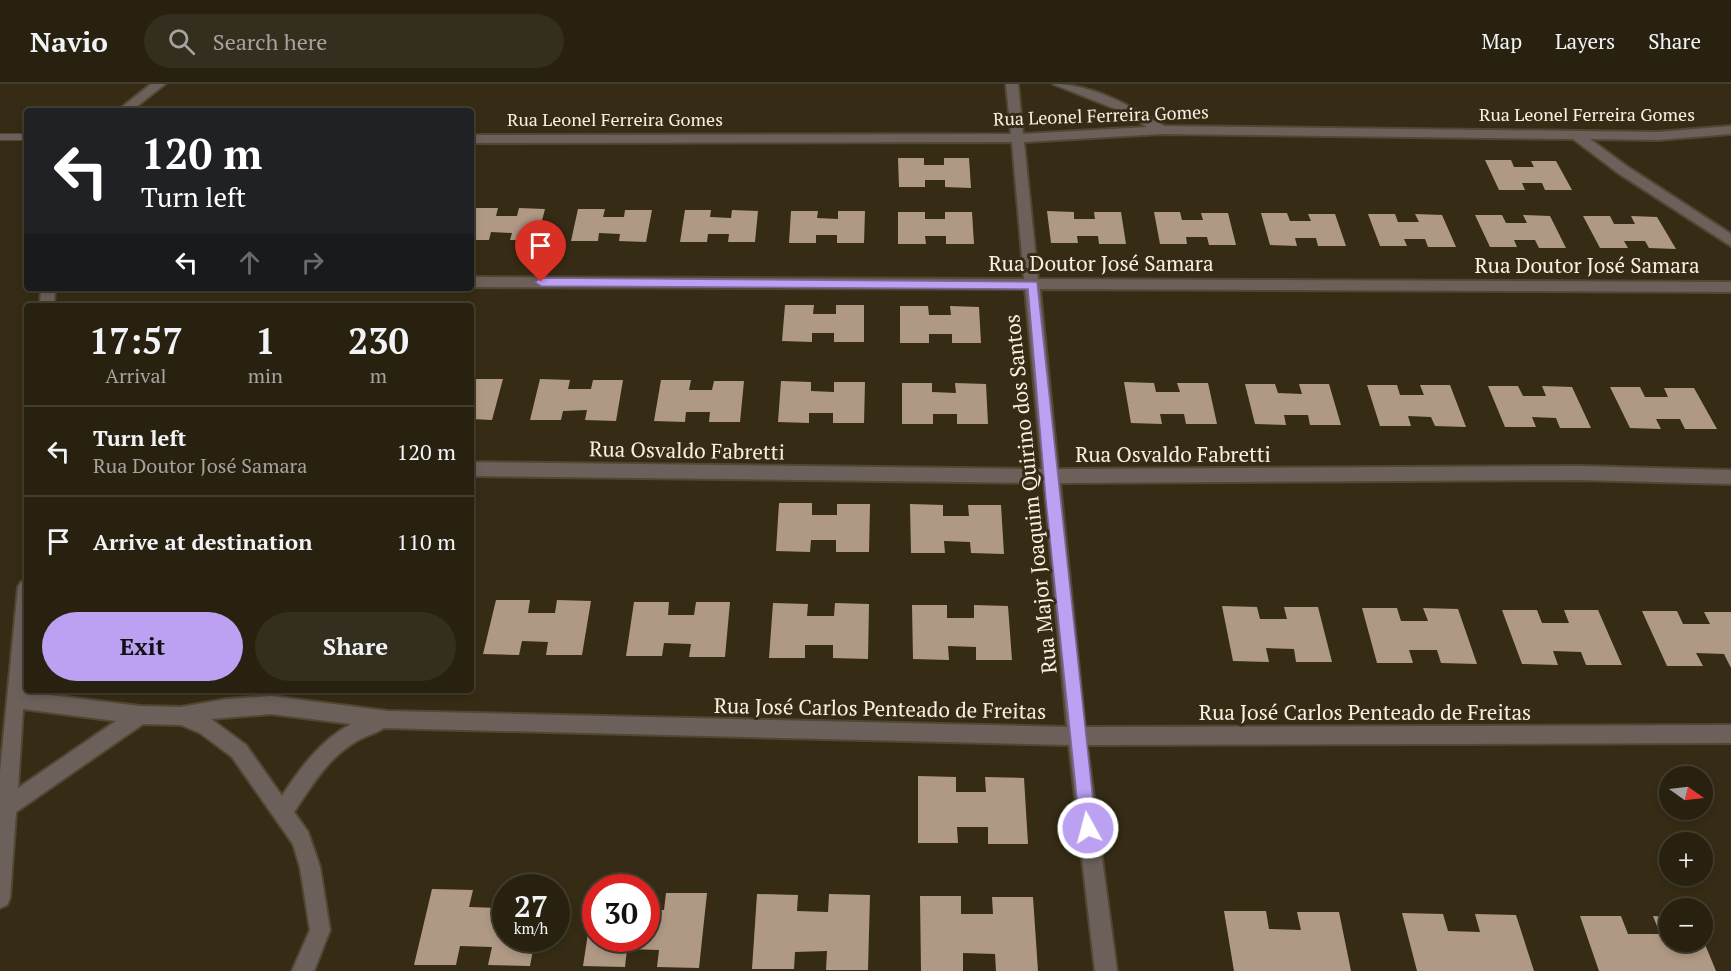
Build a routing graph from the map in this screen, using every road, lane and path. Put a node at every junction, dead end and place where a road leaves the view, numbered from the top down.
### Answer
1 (159, 84) edge
2 (1012, 84) edge
3 (1059, 84) edge
4 (127, 108) edge
5 (1161, 130) junction
6 (1731, 130) edge
7 (1577, 136) junction
8 (0, 137) edge
9 (24, 138) edge
10 (474, 138) edge
11 (1017, 138) junction
12 (1731, 241) edge
13 (474, 282) edge
14 (1033, 285) junction
15 (1731, 287) edge
16 (474, 469) edge
17 (1050, 476) junction
18 (1731, 477) edge
19 (24, 614) edge
20 (15, 699) junction
21 (140, 715) junction
22 (181, 716) junction
23 (388, 720) junction
24 (1731, 734) edge
25 (1077, 736) junction
26 (6, 807) junction
27 (283, 812) junction
28 (0, 898) edge
29 (303, 971) edge
30 (1106, 971) edge

1 - 4 street
2 - 11 street, Rua Major Joaquim Quirino dos Santos
3 - 5 street
5 - 7 street, Rua Leonel Ferreira Gomes
5 - 11 street, Rua Leonel Ferreira Gomes
6 - 7 street, Rua Leonel Ferreira Gomes
7 - 12 street
8 - 9 lane
10 - 11 street, Rua Leonel Ferreira Gomes
11 - 14 street, Rua Major Joaquim Quirino dos Santos
13 - 14 street, Rua Doutor José Samara
14 - 15 street, Rua Doutor José Samara
14 - 17 street, Rua Major Joaquim Quirino dos Santos
16 - 17 street, Rua Osvaldo Fabretti
17 - 18 street, Rua Osvaldo Fabretti
17 - 25 street, Rua Major Joaquim Quirino dos Santos
19 - 20 street
20 - 21 street
20 - 26 street
21 - 22 street
21 - 26 street
22 - 23 street, Rua José Carlos Penteado de Freitas
22 - 27 street
23 - 25 street, Rua José Carlos Penteado de Freitas
23 - 27 street, Rua José Carlos Penteado de Freitas
24 - 25 street, Rua José Carlos Penteado de Freitas
25 - 30 street, Rua Major Joaquim Quirino dos Santos
26 - 28 street
27 - 29 street

